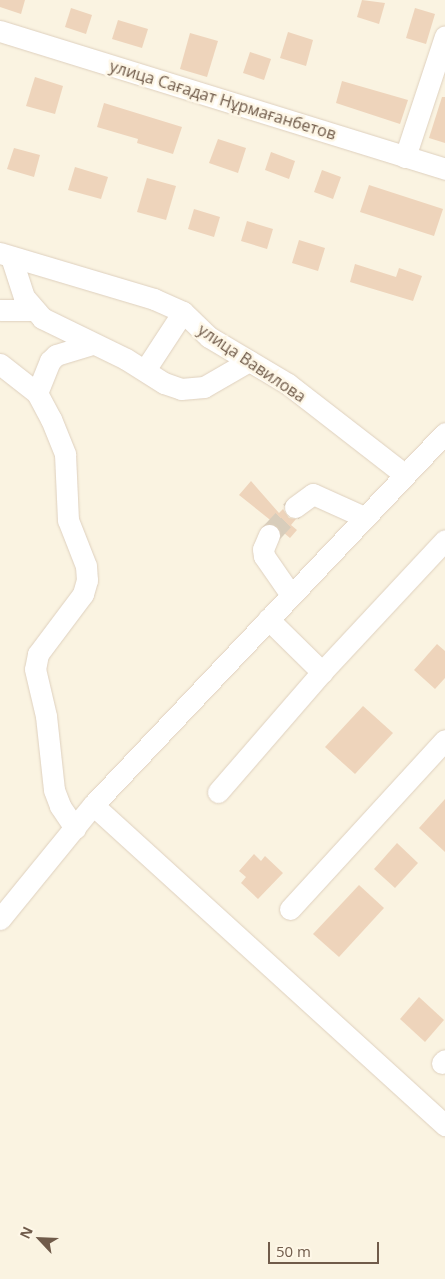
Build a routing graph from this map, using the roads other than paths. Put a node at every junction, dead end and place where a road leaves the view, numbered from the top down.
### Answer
1 (0, 31) edge
2 (445, 36) edge
3 (405, 157) junction
4 (445, 169) edge
5 (6, 255) edge
6 (0, 310) edge
7 (183, 312) junction
8 (37, 314) junction
9 (91, 344) junction
10 (50, 361) junction
11 (249, 361) junction
12 (0, 364) edge
13 (144, 370) junction
14 (37, 393) junction
15 (445, 433) edge
16 (404, 474) junction
17 (295, 507) tunnel mouth
18 (364, 517) junction
19 (269, 536) tunnel mouth
20 (445, 540) edge
21 (291, 595) junction
22 (268, 619) junction
23 (322, 672) junction
24 (445, 740) edge
25 (218, 792) dead end
26 (93, 805) junction
27 (75, 828) junction
28 (290, 909) dead end
29 (0, 920) edge
30 (445, 1125) edge

1 - 3 street, улица Сағадат Нұрмағанбетов
2 - 3 street
3 - 4 street, улица Сағадат Нұрмағанбетов
5 - 7 street, улица Вавилова
5 - 8 street
6 - 8 street
7 - 11 street, улица Вавилова
7 - 13 street
8 - 9 street
8 - 10 street
9 - 10 street
9 - 13 street
10 - 14 street
11 - 13 street
11 - 16 street, улица Вавилова
12 - 14 street
14 - 27 street
15 - 16 street
16 - 18 street
17 - 18 street
18 - 21 street
19 - 21 street
20 - 23 street
21 - 22 street
22 - 23 street
22 - 26 street
23 - 25 street
24 - 28 street
26 - 27 street
26 - 30 street
27 - 29 street

